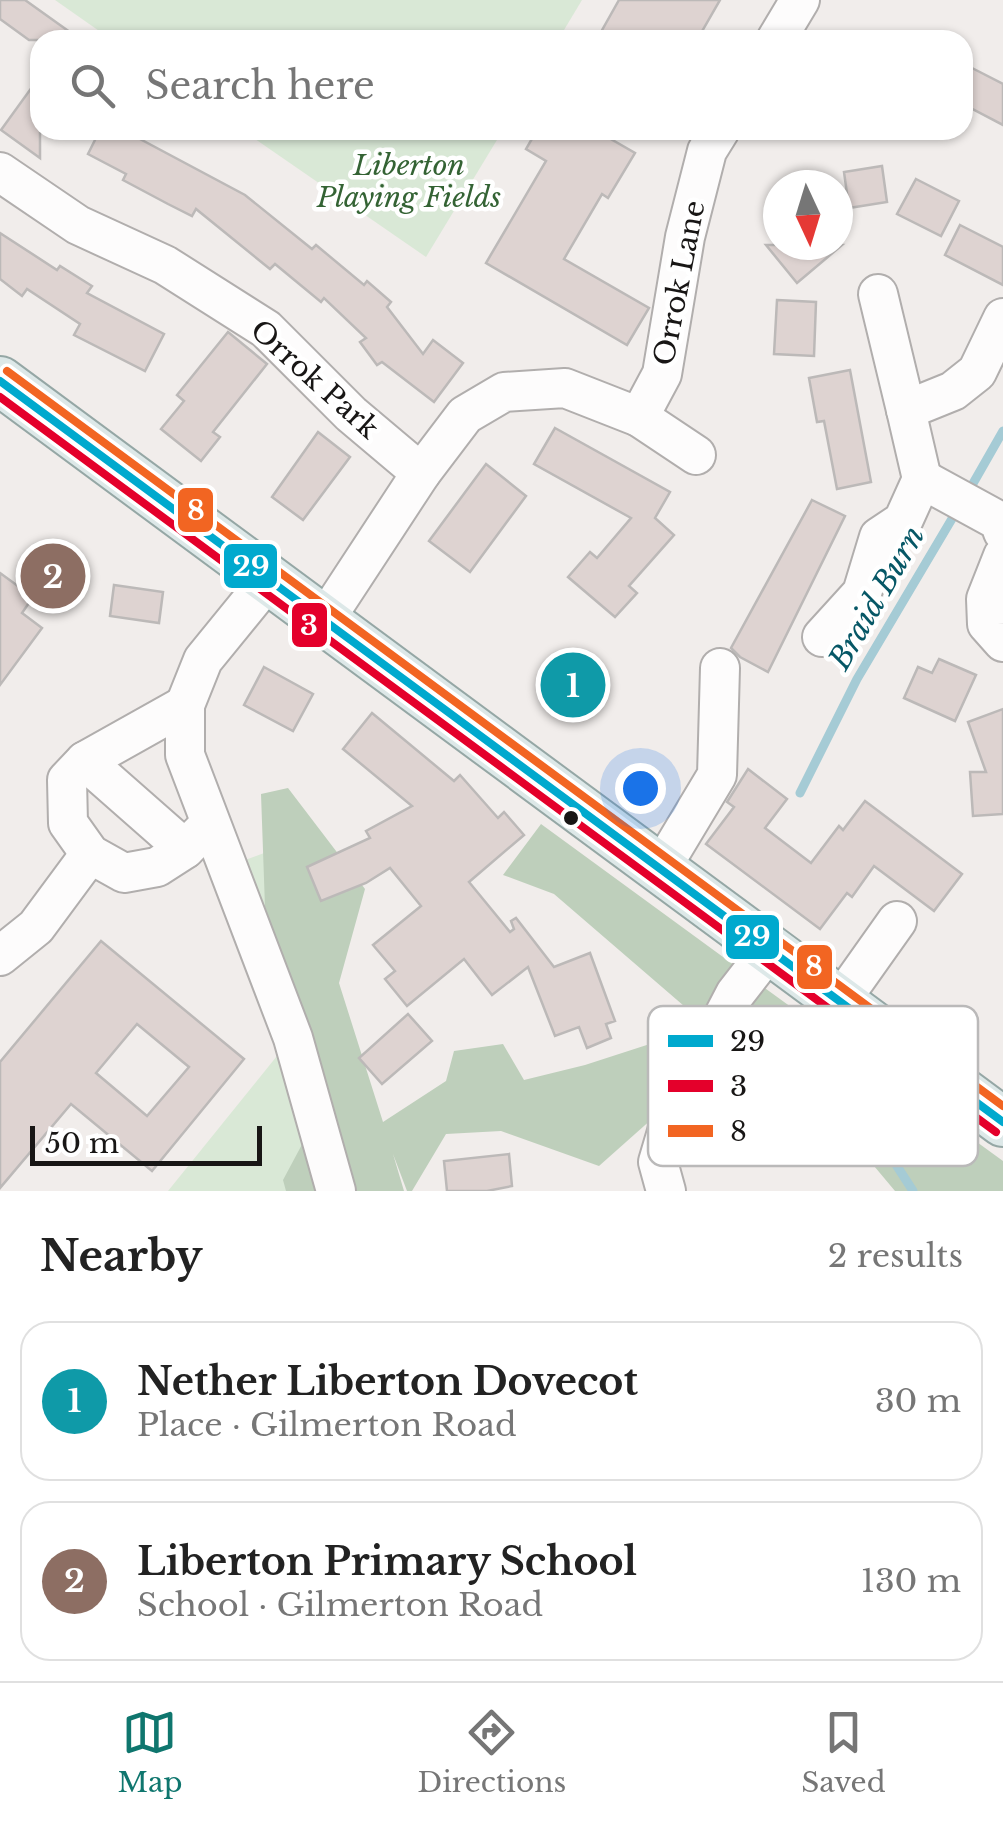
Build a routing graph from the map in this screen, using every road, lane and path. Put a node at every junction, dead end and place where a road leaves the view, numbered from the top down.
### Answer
1 (714, 140) edge
2 (0, 172) edge
3 (878, 294) dead end
4 (1003, 318) edge
5 (0, 381) edge
6 (906, 410) junction
7 (639, 417) junction
8 (696, 455) dead end
9 (421, 473) junction
10 (922, 479) junction
11 (1002, 532) edge
12 (268, 580) junction
13 (324, 621) junction
14 (822, 637) dead end
15 (1003, 642) edge
16 (720, 668) dead end
17 (185, 704) junction
18 (85, 761) junction
19 (198, 836) junction
20 (90, 854) junction
21 (660, 870) junction
22 (897, 921) dead end
23 (770, 949) junction
24 (0, 956) edge
25 (841, 1000) junction
26 (729, 1006) edge
27 (849, 1006) edge
28 (978, 1103) edge
29 (1003, 1122) edge
30 (659, 1166) edge
31 (336, 1191) edge
32 (666, 1191) edge

1 - 7 street, Orrok Lane
2 - 9 street, Orrok Park
3 - 6 street
4 - 6 street
5 - 12 main road
6 - 10 street
7 - 8 street
7 - 9 street
9 - 13 street
10 - 11 street
10 - 14 street
11 - 15 street
12 - 13 main road
12 - 17 street
13 - 21 main road
16 - 21 street
17 - 18 street
17 - 19 street
18 - 19 street
18 - 20 street
19 - 20 street
19 - 31 street
20 - 24 street
21 - 23 main road
22 - 25 street
23 - 25 main road
23 - 26 street
25 - 27 main road
28 - 29 main road
30 - 32 street

